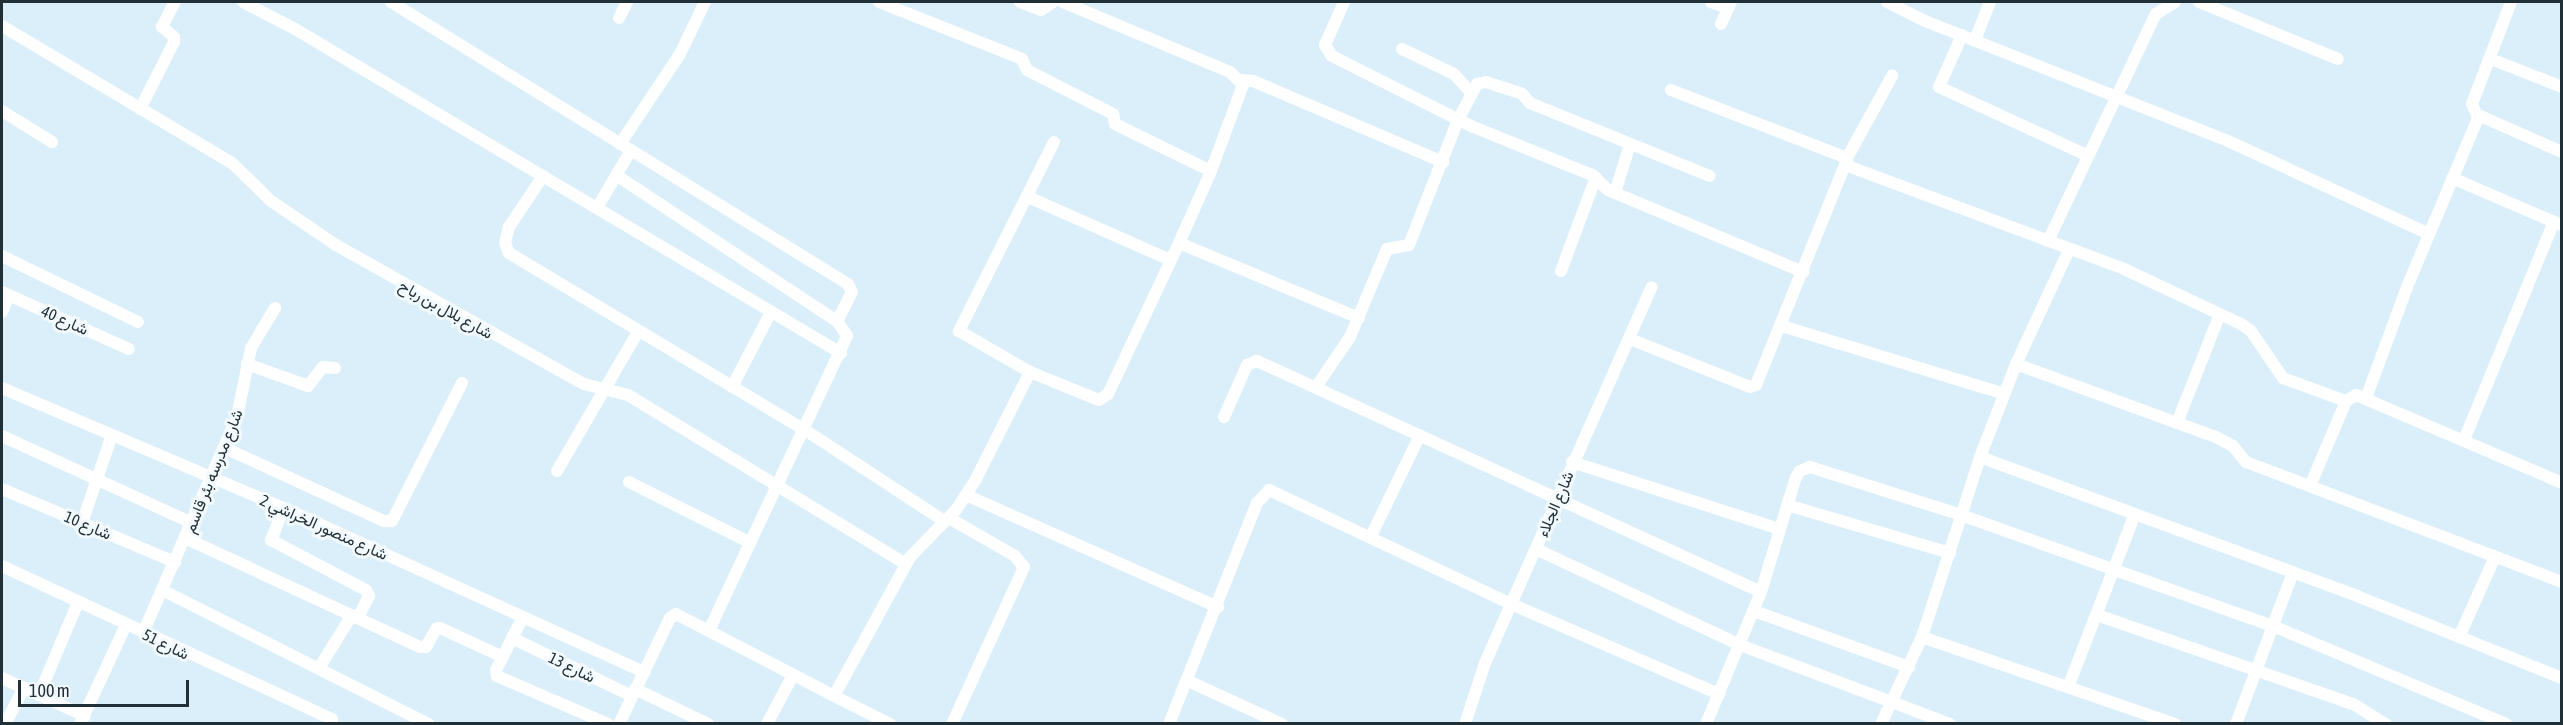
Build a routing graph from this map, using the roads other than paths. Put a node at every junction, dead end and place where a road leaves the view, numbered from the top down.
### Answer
1 (175, 2) edge
2 (243, 2) edge
3 (391, 2) edge
4 (627, 2) edge
5 (705, 2) edge
6 (879, 2) edge
7 (1020, 2) edge
8 (1053, 2) edge
9 (1063, 2) edge
10 (1344, 2) edge
11 (1711, 2) edge
12 (1887, 2) edge
13 (1990, 2) edge
14 (2175, 2) edge
15 (2199, 2) edge
16 (2511, 2) edge
17 (1730, 5) edge
18 (619, 18) dead end
19 (1721, 24) dead end
20 (2, 26) edge
21 (1962, 35) junction
22 (1975, 40) junction
23 (1402, 49) dead end
24 (2338, 58) dead end
25 (2491, 58) junction
26 (1892, 76) dead end
27 (1241, 80) junction
28 (2562, 87) edge
29 (1671, 90) dead end
30 (1472, 93) junction
31 (2117, 96) junction
32 (140, 109) junction
33 (2, 111) edge
34 (2478, 115) junction
35 (1458, 120) junction
36 (52, 142) dead end
37 (1054, 142) dead end
38 (1630, 144) junction
39 (625, 148) junction
40 (2562, 152) edge
41 (2088, 156) junction
42 (1443, 162) junction
43 (1846, 162) junction
44 (1211, 171) junction
45 (616, 175) junction
46 (543, 176) junction
47 (1710, 176) dead end
48 (1596, 177) junction
49 (2452, 178) junction
50 (1615, 193) junction
51 (1028, 197) junction
52 (597, 208) junction
53 (2558, 223) edge
54 (2429, 234) junction
55 (2048, 241) junction
56 (1179, 243) junction
57 (2069, 250) junction
58 (2, 256) edge
59 (1170, 260) junction
60 (1561, 271) dead end
61 (1803, 272) junction
62 (1652, 287) dead end
63 (5, 293) edge
64 (275, 308) dead end
65 (2, 312) edge
66 (771, 312) junction
67 (2220, 314) junction
68 (1359, 318) junction
69 (837, 321) junction
70 (138, 322) dead end
71 (1782, 326) junction
72 (638, 332) junction
73 (1630, 339) junction
74 (129, 349) dead end
75 (841, 353) junction
76 (247, 364) junction
77 (2016, 364) junction
78 (335, 368) dead end
79 (1030, 372) junction
80 (462, 383) dead end
81 (732, 387) junction
82 (1316, 387) junction
83 (2, 388) edge
84 (604, 389) junction
85 (2004, 394) junction
86 (2366, 398) junction
87 (2346, 401) junction
88 (1224, 417) dead end
89 (2177, 423) junction
90 (805, 430) junction
91 (111, 435) junction
92 (1420, 435) junction
93 (2, 436) edge
94 (2464, 440) junction
95 (225, 448) junction
96 (1980, 457) junction
97 (1572, 462) junction
98 (557, 471) dead end
99 (212, 478) junction
100 (96, 480) junction
101 (629, 482) dead end
102 (2562, 483) edge
103 (2310, 486) junction
104 (777, 488) junction
105 (2, 489) edge
106 (966, 495) junction
107 (1557, 499) junction
108 (1787, 505) junction
109 (284, 508) junction
110 (2135, 514) junction
111 (1961, 515) junction
112 (947, 519) junction
113 (82, 523) junction
114 (192, 524) junction
115 (1779, 529) junction
116 (1371, 536) junction
117 (185, 538) junction
118 (751, 543) junction
119 (1536, 549) junction
120 (1950, 553) junction
121 (2495, 557) junction
122 (175, 562) junction
123 (906, 564) junction
124 (2, 566) edge
125 (2114, 571) junction
126 (2293, 572) junction
127 (2562, 582) edge
128 (162, 590) junction
129 (1761, 592) junction
130 (78, 602) junction
131 (1511, 604) junction
132 (1218, 607) junction
133 (1754, 611) junction
134 (2097, 615) junction
135 (355, 617) junction
136 (523, 617) junction
137 (126, 625) junction
138 (2273, 626) junction
139 (710, 629) junction
140 (143, 633) junction
141 (1922, 637) junction
142 (2459, 637) junction
143 (512, 638) junction
144 (1740, 645) junction
145 (502, 657) junction
146 (1910, 667) junction
147 (319, 668) junction
148 (2257, 669) junction
149 (644, 672) junction
150 (793, 675) junction
151 (2, 678) edge
152 (2562, 678) edge
153 (1188, 681) junction
154 (2069, 685) junction
155 (24, 688) junction
156 (633, 693) junction
157 (1719, 694) junction
158 (39, 695) junction
159 (834, 696) junction
160 (1893, 703) junction
161 (332, 719) dead end
162 (83, 721) edge
163 (5, 723) edge
164 (429, 723) edge
165 (608, 723) edge
166 (619, 723) edge
167 (708, 723) edge
168 (767, 723) edge
169 (890, 723) edge
170 (952, 723) edge
171 (1169, 723) edge
172 (1282, 723) edge
173 (1465, 723) edge
174 (1706, 723) edge
175 (1881, 723) edge
176 (1950, 723) edge
177 (2175, 723) edge
178 (2236, 723) edge
179 (2385, 723) edge
180 (2506, 723) edge

1 - 32 street
2 - 46 street
3 - 39 street
4 - 18 street
5 - 39 street
6 - 44 street
7 - 8 street
9 - 27 street
10 - 35 street
11 - 17 street
12 - 21 street
13 - 22 street
14 - 31 street
15 - 24 street
16 - 25 street
17 - 19 street
20 - 32 street, شارع بلال بن رباح
21 - 22 street
21 - 41 street
22 - 31 street
23 - 30 street
25 - 28 street
25 - 34 street
26 - 43 street
27 - 42 street
27 - 44 street
29 - 43 street
30 - 35 street
30 - 38 street
31 - 41 street
31 - 54 street
32 - 84 street, شارع بلال بن رباح
33 - 36 street
34 - 40 street
34 - 49 street
35 - 42 street
35 - 48 street
37 - 51 street
38 - 47 street
38 - 50 street
39 - 45 street
39 - 69 street
41 - 55 street
42 - 68 street
43 - 55 street
43 - 61 street
44 - 56 street
45 - 52 street
45 - 69 street
46 - 52 street
46 - 72 street
48 - 50 street
48 - 60 street
49 - 53 street
49 - 54 street
50 - 61 street
51 - 59 street
51 - 79 street
52 - 66 street
53 - 94 street
54 - 86 street
55 - 57 street
56 - 59 street
56 - 68 street
57 - 67 street
57 - 77 street
58 - 70 street
59 - 79 street
61 - 71 street
62 - 73 street, شارع الجلاء
63 - 65 street
63 - 74 street, شارع 40
64 - 76 street, شارع مدرسه بئر قاسم
66 - 75 street
66 - 81 street
67 - 87 street
67 - 89 street
68 - 82 street
69 - 75 street
71 - 73 street
71 - 85 street
72 - 81 street
72 - 84 street
73 - 97 street, شارع الجلاء
75 - 90 street
76 - 78 street
76 - 95 street, شارع مدرسه بئر قاسم
77 - 85 street
77 - 89 street
79 - 106 street
80 - 95 street
81 - 90 street
82 - 88 street
82 - 92 street
83 - 91 street, شارع منصور الخراشي 2
84 - 98 street
84 - 104 street, شارع بلال بن رباح
85 - 96 street
86 - 87 street
86 - 94 street
87 - 103 street
89 - 103 street
90 - 104 street
90 - 112 street
91 - 99 street, شارع منصور الخراشي 2
91 - 100 street
92 - 107 street
92 - 116 street
93 - 100 street
94 - 102 street
95 - 99 street, شارع مدرسه بئر قاسم
96 - 110 street
96 - 111 street
97 - 107 street, شارع الجلاء
97 - 115 street
99 - 109 street, شارع منصور الخراشي 2
99 - 114 street, شارع مدرسه بئر قاسم
100 - 113 street
100 - 114 street
101 - 118 street
103 - 121 street
104 - 118 street
104 - 123 street, شارع بلال بن رباح
105 - 113 street, شارع 10
106 - 112 street
106 - 132 street
107 - 119 street, شارع الجلاء
107 - 129 street
108 - 111 street
108 - 115 street
108 - 120 street
109 - 135 street
109 - 136 street, شارع منصور الخراشي 2
110 - 125 street
110 - 126 street
111 - 120 street
111 - 125 street
112 - 123 street
112 - 170 street
113 - 122 street, شارع 10
114 - 117 street, شارع مدرسه بئر قاسم
115 - 129 street
116 - 131 street
116 - 132 street
117 - 122 street, شارع مدرسه بئر قاسم
117 - 135 street
118 - 139 street
119 - 131 street, شارع الجلاء
119 - 144 street
120 - 141 street
121 - 127 street
121 - 142 street
122 - 128 street, شارع مدرسه بئر قاسم
123 - 159 street
124 - 130 street, شارع 51
125 - 134 street
125 - 138 street
126 - 138 street
126 - 142 street
128 - 140 street, شارع مدرسه بئر قاسم
128 - 147 street
129 - 133 street
130 - 137 street, شارع 51
130 - 158 street
131 - 157 street
131 - 173 street, شارع الجلاء
132 - 153 street
133 - 144 street
133 - 146 street
134 - 148 street
134 - 154 street
135 - 145 street
135 - 147 street
136 - 143 street
136 - 149 street, شارع منصور الخراشي 2
137 - 140 street, شارع 51
137 - 162 street
138 - 148 street
138 - 180 street
139 - 149 street
139 - 150 street
140 - 161 street, شارع 51
141 - 146 street
141 - 154 street
142 - 152 street
143 - 145 street
143 - 156 street, شارع 13
144 - 157 street
144 - 160 street
145 - 165 street
146 - 160 street
147 - 164 street
148 - 178 street
148 - 179 street
149 - 156 street
150 - 159 street
150 - 168 street
151 - 155 street
153 - 171 street
153 - 172 street
154 - 177 street
155 - 158 street
155 - 163 street
156 - 166 street
156 - 167 street, شارع 13
157 - 174 street
158 - 162 street
159 - 169 street
160 - 175 street
160 - 176 street

